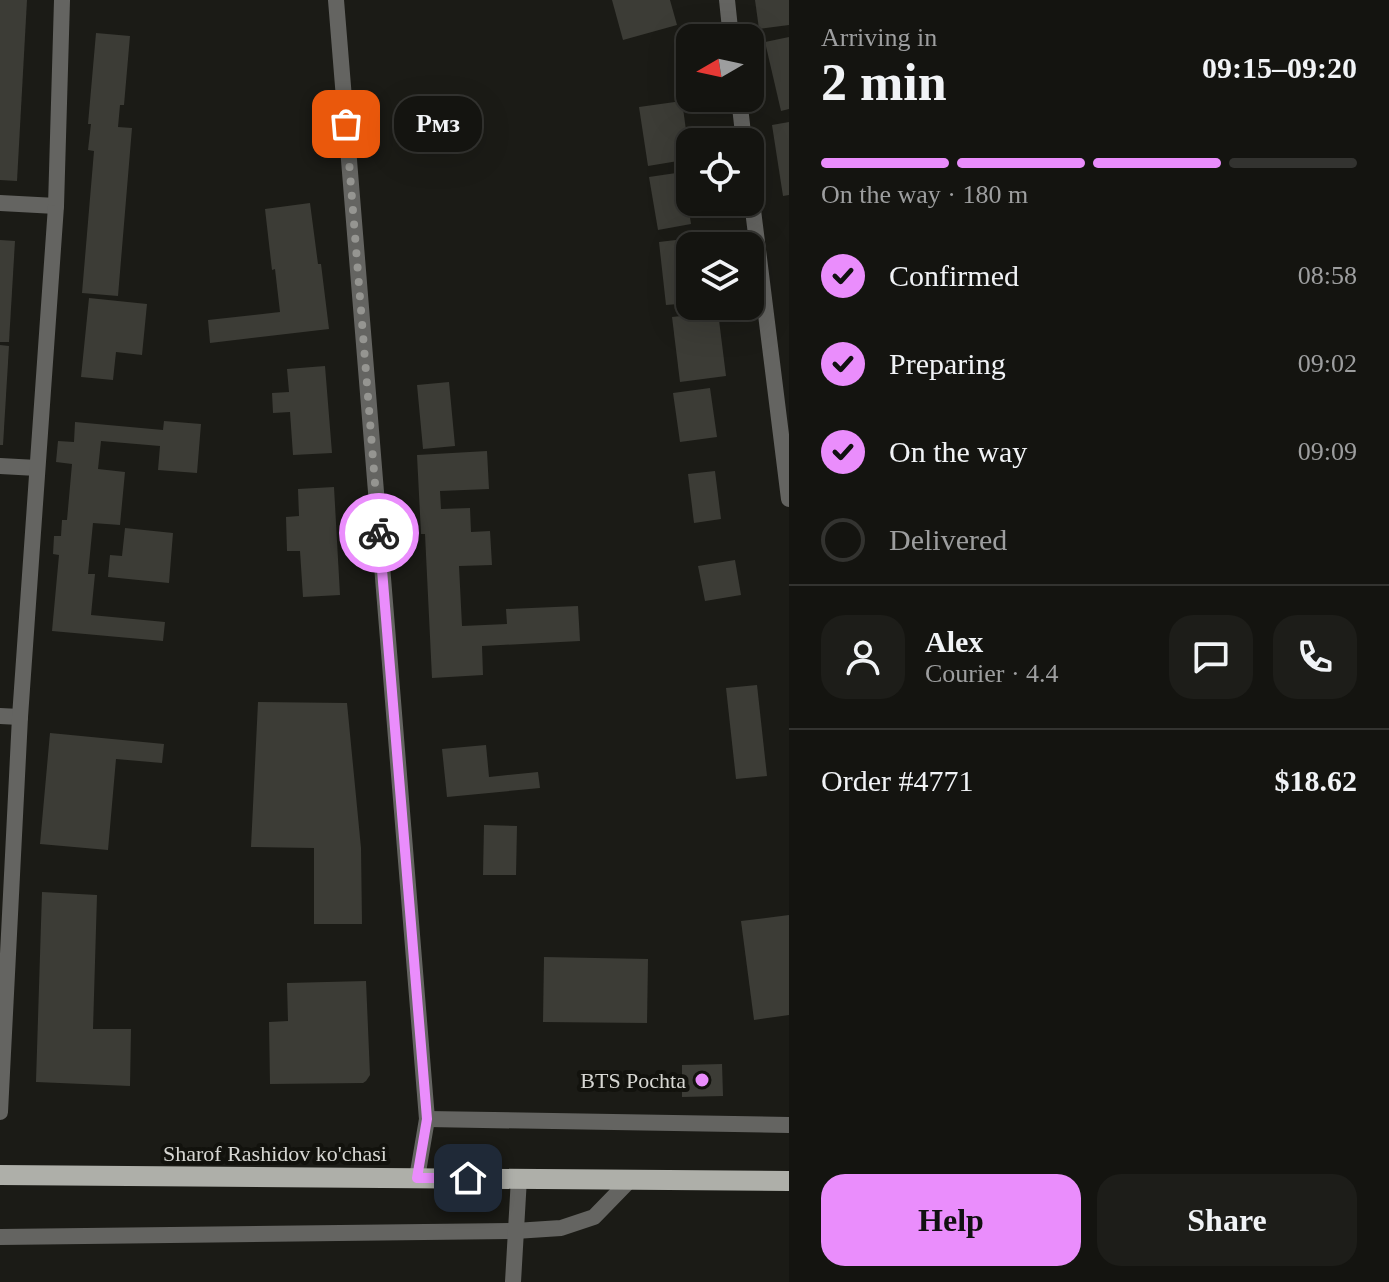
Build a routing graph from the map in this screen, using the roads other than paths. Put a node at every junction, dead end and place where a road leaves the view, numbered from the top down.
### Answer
1 (62, 0) edge
2 (336, 0) edge
3 (727, 0) edge
4 (730, 24) edge
5 (0, 203) edge
6 (56, 206) junction
7 (754, 216) edge
8 (0, 466) edge
9 (37, 468) junction
10 (789, 499) edge
11 (0, 716) edge
12 (20, 717) junction
13 (0, 1112) edge
14 (427, 1119) junction
15 (789, 1125) edge
16 (0, 1175) edge
17 (417, 1178) junction
18 (519, 1178) junction
19 (630, 1180) junction
20 (789, 1181) edge
21 (515, 1231) junction
22 (0, 1237) edge
23 (513, 1282) edge

1 - 6 street
2 - 14 street
3 - 4 street
5 - 6 street
6 - 9 street
7 - 10 street
8 - 9 street
9 - 12 street
11 - 12 street
12 - 13 street
14 - 15 street
14 - 17 street
16 - 17 main road, Sharof Rashidov ko'chasi
17 - 18 main road, Sharof Rashidov ko'chasi
18 - 19 main road, Sharof Rashidov ko'chasi
18 - 21 street
19 - 20 main road, Sharof Rashidov ko'chasi
19 - 21 street
21 - 22 street
21 - 23 street

